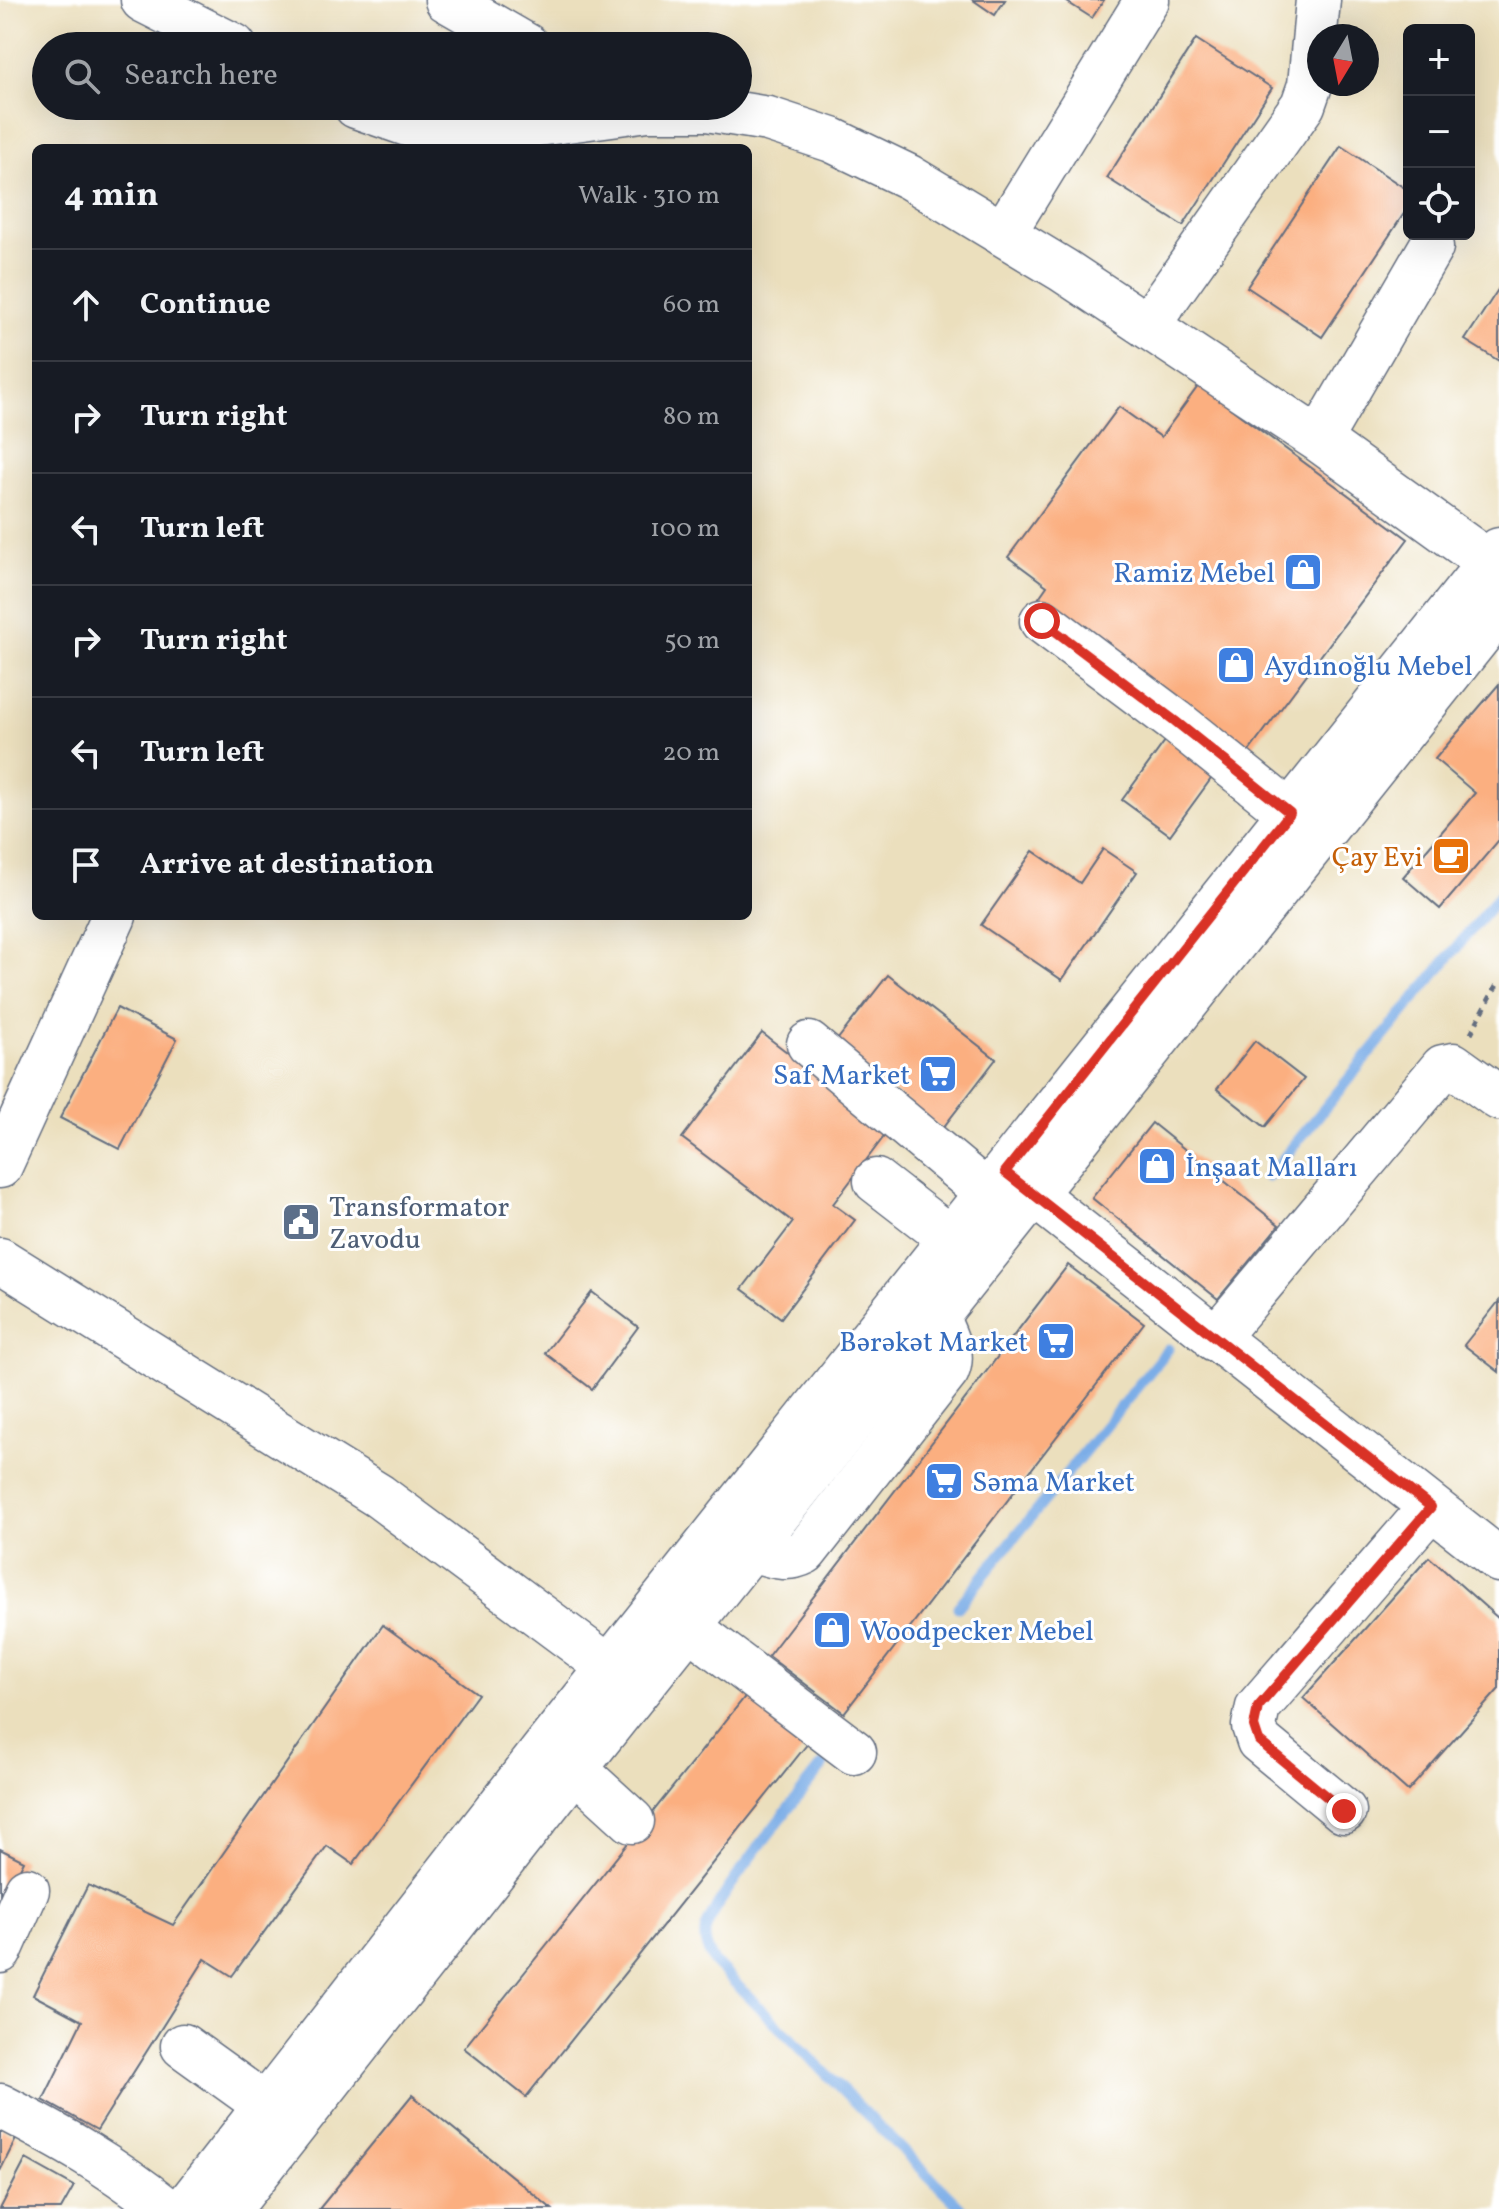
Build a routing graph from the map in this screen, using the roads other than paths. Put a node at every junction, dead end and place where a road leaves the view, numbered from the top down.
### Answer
1 (447, 0) edge
2 (1147, 0) edge
3 (1318, 0) edge
4 (147, 1) edge
5 (207, 32) edge
6 (503, 32) edge
7 (752, 116) edge
8 (396, 120) edge
9 (545, 120) edge
10 (1003, 234) junction
11 (1431, 247) dead end
12 (1147, 326) junction
13 (1319, 440) junction
14 (1496, 561) edge
15 (1499, 611) edge
16 (1042, 621) dead end
17 (1290, 813) junction
18 (112, 920) edge
19 (809, 1044) dead end
20 (1499, 1098) edge
21 (0, 1166) edge
22 (876, 1181) dead end
23 (1009, 1187) junction
24 (951, 1239) junction
25 (0, 1260) edge
26 (1215, 1339) junction
27 (1431, 1507) junction
28 (1499, 1560) edge
29 (689, 1627) junction
30 (609, 1667) junction
31 (854, 1752) dead end
32 (575, 1769) junction
33 (1344, 1811) dead end
34 (632, 1821) dead end
35 (27, 1890) dead end
36 (0, 1951) edge
37 (183, 2046) dead end
38 (265, 2105) junction
39 (0, 2106) edge
40 (166, 2209) edge
41 (185, 2209) edge
42 (229, 2209) edge

1 - 6 main road
2 - 10 main road
3 - 12 main road
4 - 5 main road
7 - 10 main road
8 - 9 main road
10 - 12 main road
11 - 13 main road
12 - 13 main road
13 - 14 main road
14 - 17 main road
15 - 23 main road
16 - 17 main road
17 - 23 main road
18 - 21 main road
19 - 23 main road
20 - 26 main road
22 - 24 main road
23 - 24 main road
23 - 26 main road
23 - 29 main road
24 - 30 main road
25 - 30 main road
26 - 27 main road
27 - 28 main road
27 - 33 main road
29 - 31 main road
29 - 32 main road
30 - 38 main road
32 - 34 main road
32 - 42 main road
35 - 36 main road
37 - 38 main road
38 - 41 main road
39 - 40 main road

